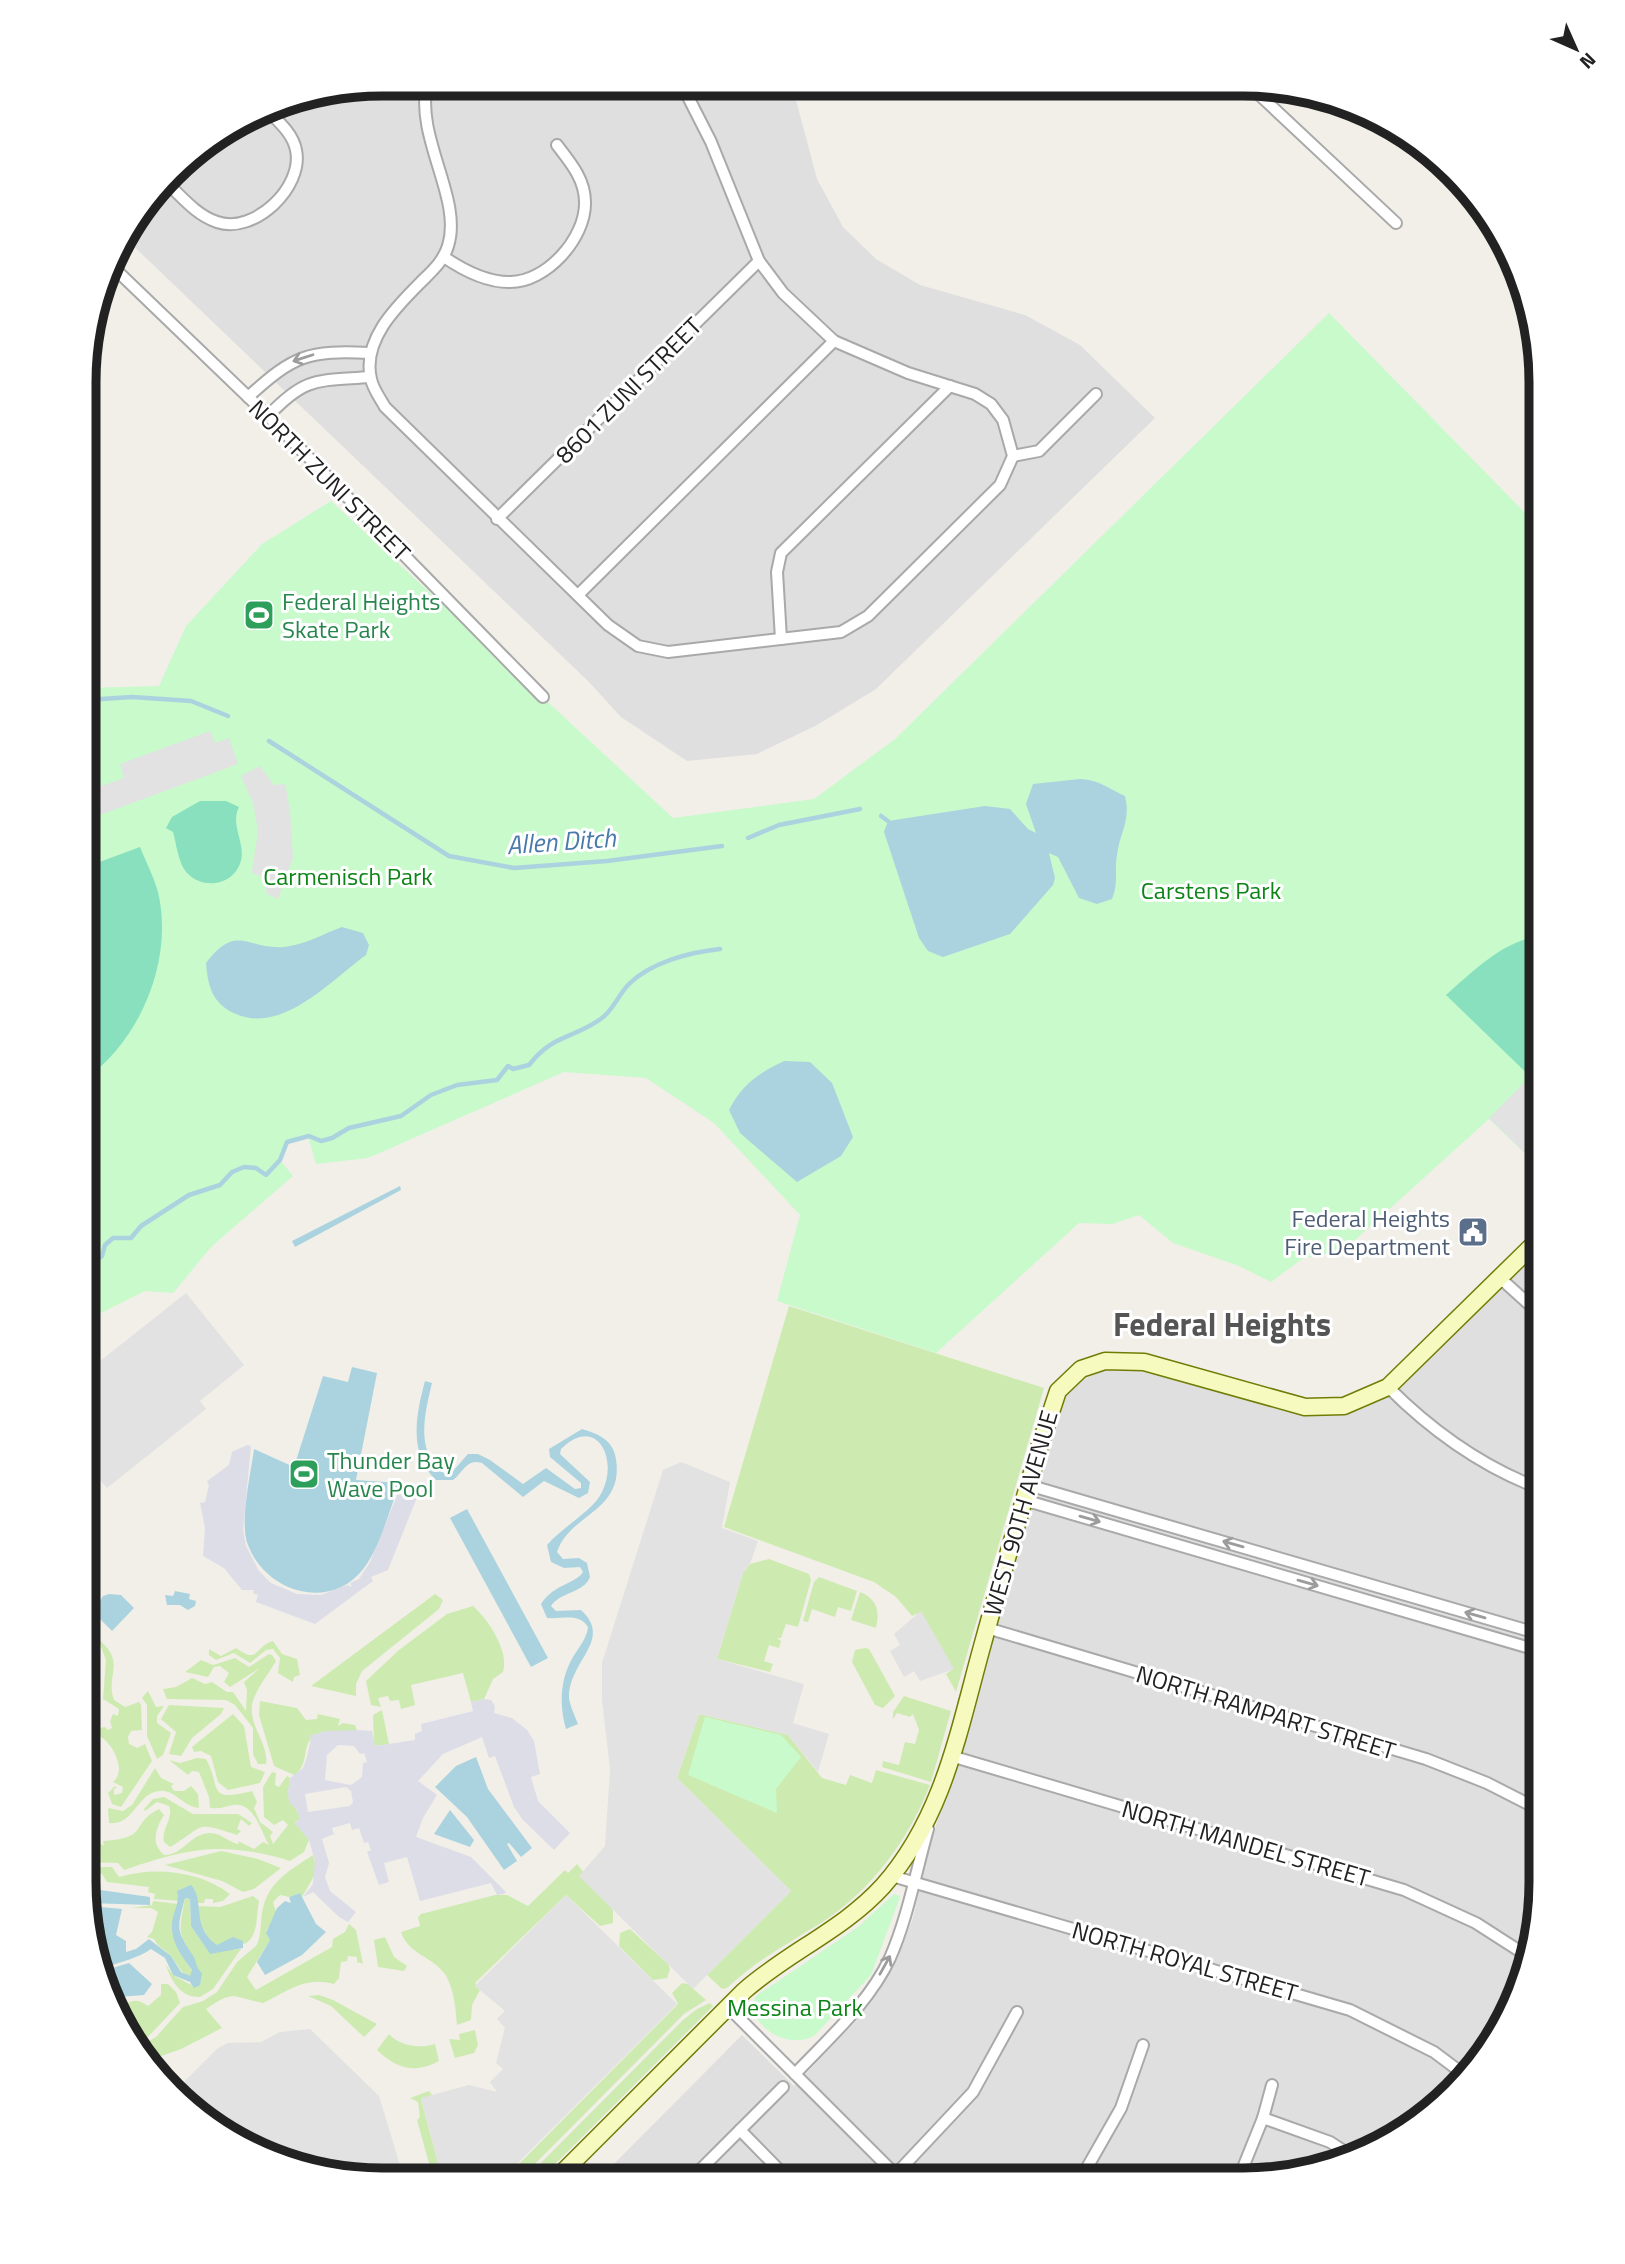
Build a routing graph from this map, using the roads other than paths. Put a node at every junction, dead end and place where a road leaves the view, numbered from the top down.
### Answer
1 (426, 96) edge
2 (688, 96) edge
3 (1263, 97) edge
4 (274, 118) edge
5 (557, 145) dead end
6 (172, 188) edge
7 (1396, 223) dead end
8 (444, 257) junction
9 (759, 261) junction
10 (118, 272) edge
11 (834, 341) junction
12 (370, 353) junction
13 (370, 377) junction
14 (950, 386) junction
15 (1096, 394) dead end
16 (248, 397) junction
17 (268, 416) junction
18 (1013, 456) junction
19 (497, 519) junction
20 (578, 595) junction
21 (781, 639) junction
22 (543, 697) dead end
23 (1529, 1249) edge
24 (1500, 1278) junction
25 (1529, 1304) edge
26 (1388, 1387) junction
27 (1529, 1484) edge
28 (1026, 1492) junction
29 (1271, 1555) junction
30 (1266, 1571) junction
31 (1433, 1602) junction
32 (1427, 1618) junction
33 (987, 1629) junction
34 (1529, 1630) edge
35 (1529, 1648) edge
36 (951, 1756) junction
37 (1529, 1804) edge
38 (931, 1816) junction
39 (892, 1875) junction
40 (913, 1882) junction
41 (1520, 1951) edge
42 (727, 2006) junction
43 (1017, 2012) dead end
44 (1143, 2045) dead end
45 (1458, 2070) edge
46 (795, 2074) junction
47 (1272, 2085) dead end
48 (783, 2087) dead end
49 (1263, 2118) junction
50 (740, 2130) junction
51 (1342, 2150) edge
52 (567, 2168) edge
53 (702, 2168) edge
54 (777, 2168) edge
55 (889, 2168) edge
56 (906, 2168) edge
57 (1087, 2168) edge
58 (1243, 2168) edge

1 - 8 street
2 - 9 street
3 - 7 street
4 - 6 street
5 - 8 street
8 - 12 street
9 - 11 street
9 - 19 street, 8601 ZUNI STREET
10 - 16 street, NORTH ZUNI STREET
11 - 14 street
11 - 20 street
12 - 13 street
12 -> 16 street
13 - 17 street
13 - 19 street
14 - 18 street
14 - 21 street
15 - 18 street
16 - 17 street, NORTH ZUNI STREET
17 - 22 street, NORTH ZUNI STREET
18 - 21 street
19 - 20 street
20 - 21 street
23 - 24 street, WEST 90TH AVENUE
24 - 25 street
24 - 26 street, WEST 90TH AVENUE
26 - 27 street
26 - 28 street, WEST 90TH AVENUE
29 -> 28 street
28 -> 30 street
28 - 33 street, WEST 90TH AVENUE
29 - 30 street
29 - 31 street
30 -> 32 street
31 - 32 street
34 -> 31 street
32 - 35 street
33 - 36 street, WEST 90TH AVENUE
33 - 37 street, NORTH RAMPART STREET
36 - 38 street, WEST 90TH AVENUE
36 - 41 street, NORTH MANDEL STREET
38 - 39 street, WEST 90TH AVENUE
38 - 40 street, WEST 90TH AVENUE
39 - 40 street, NORTH ROYAL STREET
39 - 42 street, WEST 90TH AVENUE
40 - 45 street, NORTH ROYAL STREET
46 -> 40 street, WEST 90TH AVENUE
42 - 46 street
42 - 52 street, WEST 90TH AVENUE
43 - 56 street
44 - 57 street
46 - 55 street
47 - 49 street
48 - 50 street
49 - 51 street
49 - 58 street
50 - 53 street
50 - 54 street

